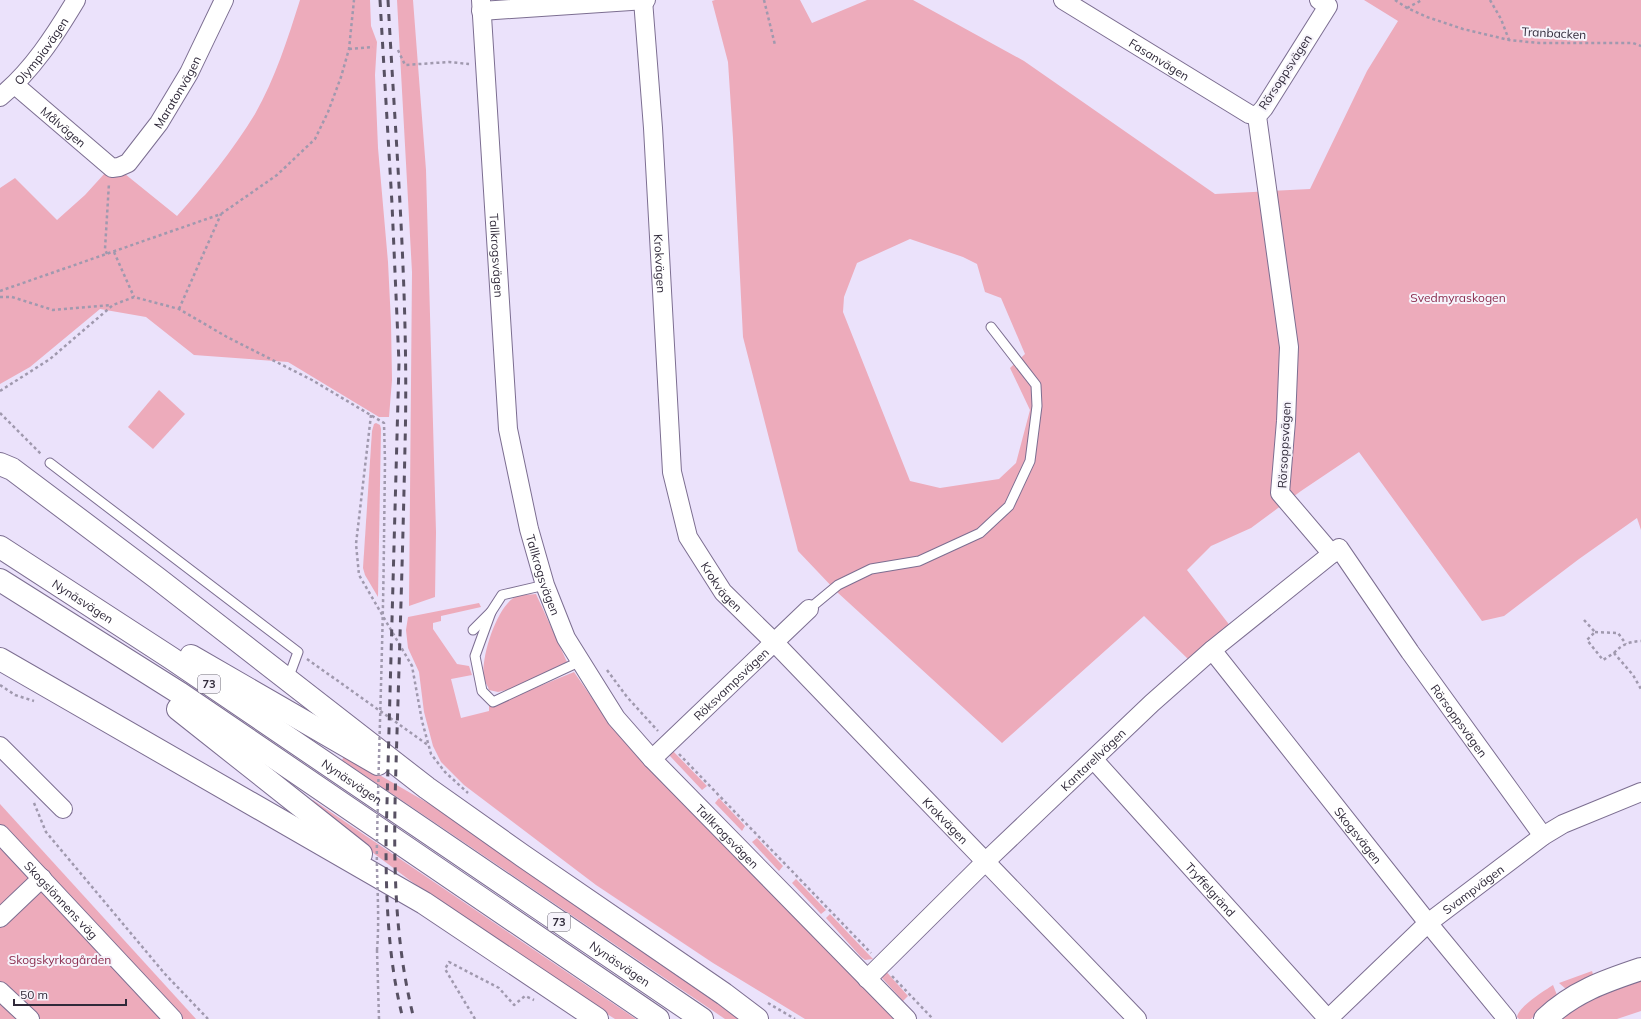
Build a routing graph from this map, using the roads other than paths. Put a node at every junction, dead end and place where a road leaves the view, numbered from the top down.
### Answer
1 (76, 0) edge
2 (224, 0) edge
3 (643, 0) edge
4 (646, 0) edge
5 (1064, 0) edge
6 (1319, 0) edge
7 (481, 6) edge
8 (15, 85) junction
9 (0, 97) edge
10 (1257, 116) junction
11 (110, 174) joint
12 (991, 327) dead end
13 (50, 463) road end
14 (0, 464) edge
15 (0, 547) edge
16 (1332, 554) junction
17 (52, 580) junction
18 (0, 581) edge
19 (545, 585) junction
20 (809, 609) joint
21 (491, 612) junction
22 (473, 630) dead end
23 (774, 642) junction
24 (1212, 650) junction
25 (0, 659) edge
26 (581, 661) junction
27 (288, 680) junction
28 (0, 746) edge
29 (652, 759) junction
30 (1094, 760) junction
31 (1641, 792) edge
32 (63, 810) dead end
33 (459, 810) junction
34 (0, 834) edge
35 (1543, 836) junction
36 (985, 862) junction
37 (42, 878) junction
38 (424, 903) junction
39 (0, 918) edge
40 (1428, 923) junction
41 (1641, 969) edge
42 (868, 979) junction
43 (0, 991) edge
44 (724, 994) junction
45 (30, 1019) edge
46 (173, 1019) edge
47 (597, 1019) edge
48 (658, 1019) edge
49 (702, 1019) edge
50 (757, 1019) edge
51 (768, 1019) edge
52 (907, 1019) edge
53 (1137, 1019) edge
54 (1328, 1019) edge
55 (1507, 1019) edge
56 (1545, 1019) edge

1 - 8 street, Olympiavägen
2 - 11 street, Maratonvägen
3 - 4 street
3 - 7 street
3 - 23 street, Krokvägen
5 - 10 street, Fasanvägen
6 - 10 street, Rörsoppsvägen
7 - 19 street, Tallkrogsvägen
8 - 9 street, Olympiavägen
8 - 11 street, Målvägen
10 - 16 street, Rörsoppsvägen
12 - 20 lane
13 - 27 lane
14 - 27 main road
15 - 17 main road, Nynäsvägen / 73
16 - 24 street, Kantarellvägen
16 - 35 street, Rörsoppsvägen
17 - 33 main road
17 - 49 main road, Nynäsvägen / 73
18 - 38 main road
18 - 48 main road, Nynäsvägen / 73
19 - 21 lane
19 - 26 street, Tallkrogsvägen
20 - 23 street, Röksvampsvägen
21 - 22 lane
21 - 26 lane
23 - 29 street, Röksvampsvägen
23 - 36 street, Krokvägen
24 - 30 street, Kantarellvägen
24 - 40 street, Skogsvägen
25 - 38 main road
26 - 29 street, Tallkrogsvägen
27 - 33 main road
28 - 32 street
29 - 42 street, Tallkrogsvägen
30 - 36 street, Kantarellvägen
30 - 54 street, Tryffelgränd
31 - 35 street, Svampvägen
33 - 44 main road
34 - 37 street, Skogslönnens väg
35 - 40 street, Svampvägen
36 - 42 street, Kantarellvägen
36 - 53 street, Krokvägen
37 - 39 street
37 - 46 street, Skogslönnens väg
38 - 47 main road
40 - 54 street, Svampvägen
40 - 55 street, Skogsvägen
41 - 56 main road
42 - 52 street, Tallkrogsvägen
43 - 45 street
44 - 50 main road
44 - 51 main road

